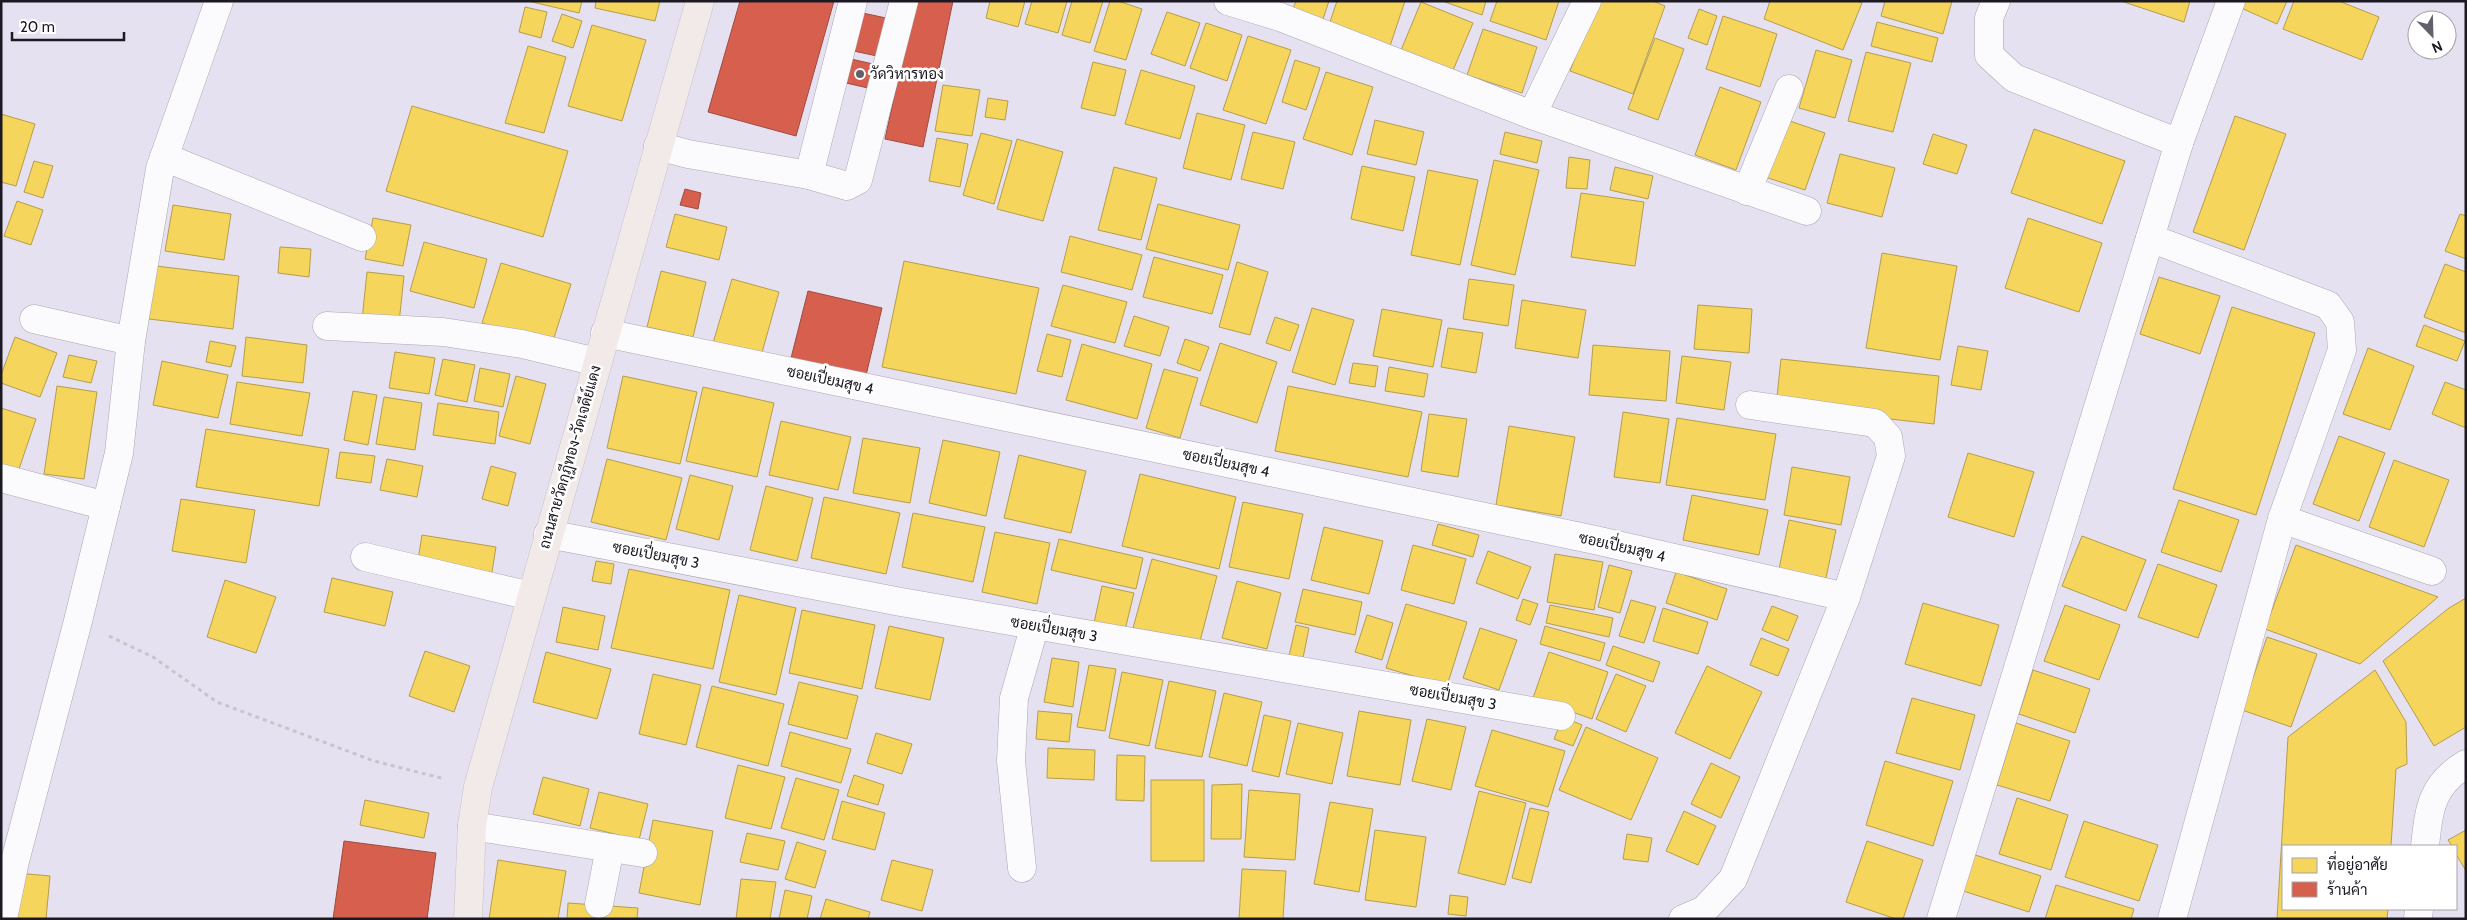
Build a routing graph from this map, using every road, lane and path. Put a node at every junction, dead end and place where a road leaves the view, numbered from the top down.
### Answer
1 (220, 1) edge
2 (700, 1) edge
3 (852, 1) edge
4 (904, 1) edge
5 (1228, 1) edge
6 (1587, 1) edge
7 (1996, 1) edge
8 (2231, 1) edge
9 (1789, 88) dead end
10 (1532, 115) junction
11 (2179, 143) junction
12 (658, 146) junction
13 (164, 157) junction
14 (809, 175) junction
15 (1747, 191) junction
16 (1807, 211) dead end
17 (362, 236) dead end
18 (2150, 238) junction
19 (34, 319) dead end
20 (327, 326) dead end
21 (605, 333) junction
22 (131, 341) junction
23 (597, 362) junction
24 (1750, 406) dead end
25 (1, 478) edge
26 (106, 506) junction
27 (2282, 519) junction
28 (548, 534) junction
29 (365, 557) dead end
30 (2432, 570) dead end
31 (531, 596) junction
32 (1846, 597) junction
33 (78, 620) junction
34 (1035, 625) junction
35 (1561, 716) dead end
36 (2466, 764) edge
37 (478, 787) junction
38 (472, 826) junction
39 (2426, 845) edge
40 (610, 848) junction
41 (643, 853) dead end
42 (1022, 868) dead end
43 (599, 904) dead end
44 (3, 919) edge
45 (468, 919) edge
46 (1682, 919) edge
47 (1941, 919) edge
48 (2172, 919) edge

1 - 13 street
2 - 12 main road, ถนนสายวัดกุฎีทอง-วัดเจดีย์แดง
3 - 14 street
4 - 14 street
5 - 10 street
6 - 10 street
7 - 11 street
8 - 11 street
9 - 15 street
10 - 15 street
11 - 18 street
12 - 14 street
12 - 21 main road, ถนนสายวัดกุฎีทอง-วัดเจดีย์แดง
13 - 17 street
13 - 22 street
15 - 16 street
18 - 27 street
18 - 47 street
19 - 22 street
20 - 23 street
21 - 23 main road, ถนนสายวัดกุฎีทอง-วัดเจดีย์แดง
21 - 32 street, ซอยเปี่ยมสุข 4
22 - 26 street
23 - 28 main road, ถนนสายวัดกุฎีทอง-วัดเจดีย์แดง
24 - 32 street
25 - 26 street
26 - 33 street
27 - 30 street
27 - 48 street
28 - 31 main road, ถนนสายวัดกุฎีทอง-วัดเจดีย์แดง
28 - 34 street, ซอยเปี่ยมสุข 3
29 - 31 street
31 - 37 main road, ถนนสายวัดกุฎีทอง-วัดเจดีย์แดง
32 - 46 street
33 - 37 path
33 - 44 street
34 - 35 street, ซอยเปี่ยมสุข 3
34 - 42 street
36 - 39 street
37 - 38 main road, ถนนสายวัดกุฎีทอง-วัดเจดีย์แดง
38 - 40 street
38 - 45 main road, ถนนสายวัดกุฎีทอง-วัดเจดีย์แดง
40 - 41 street
40 - 43 street

